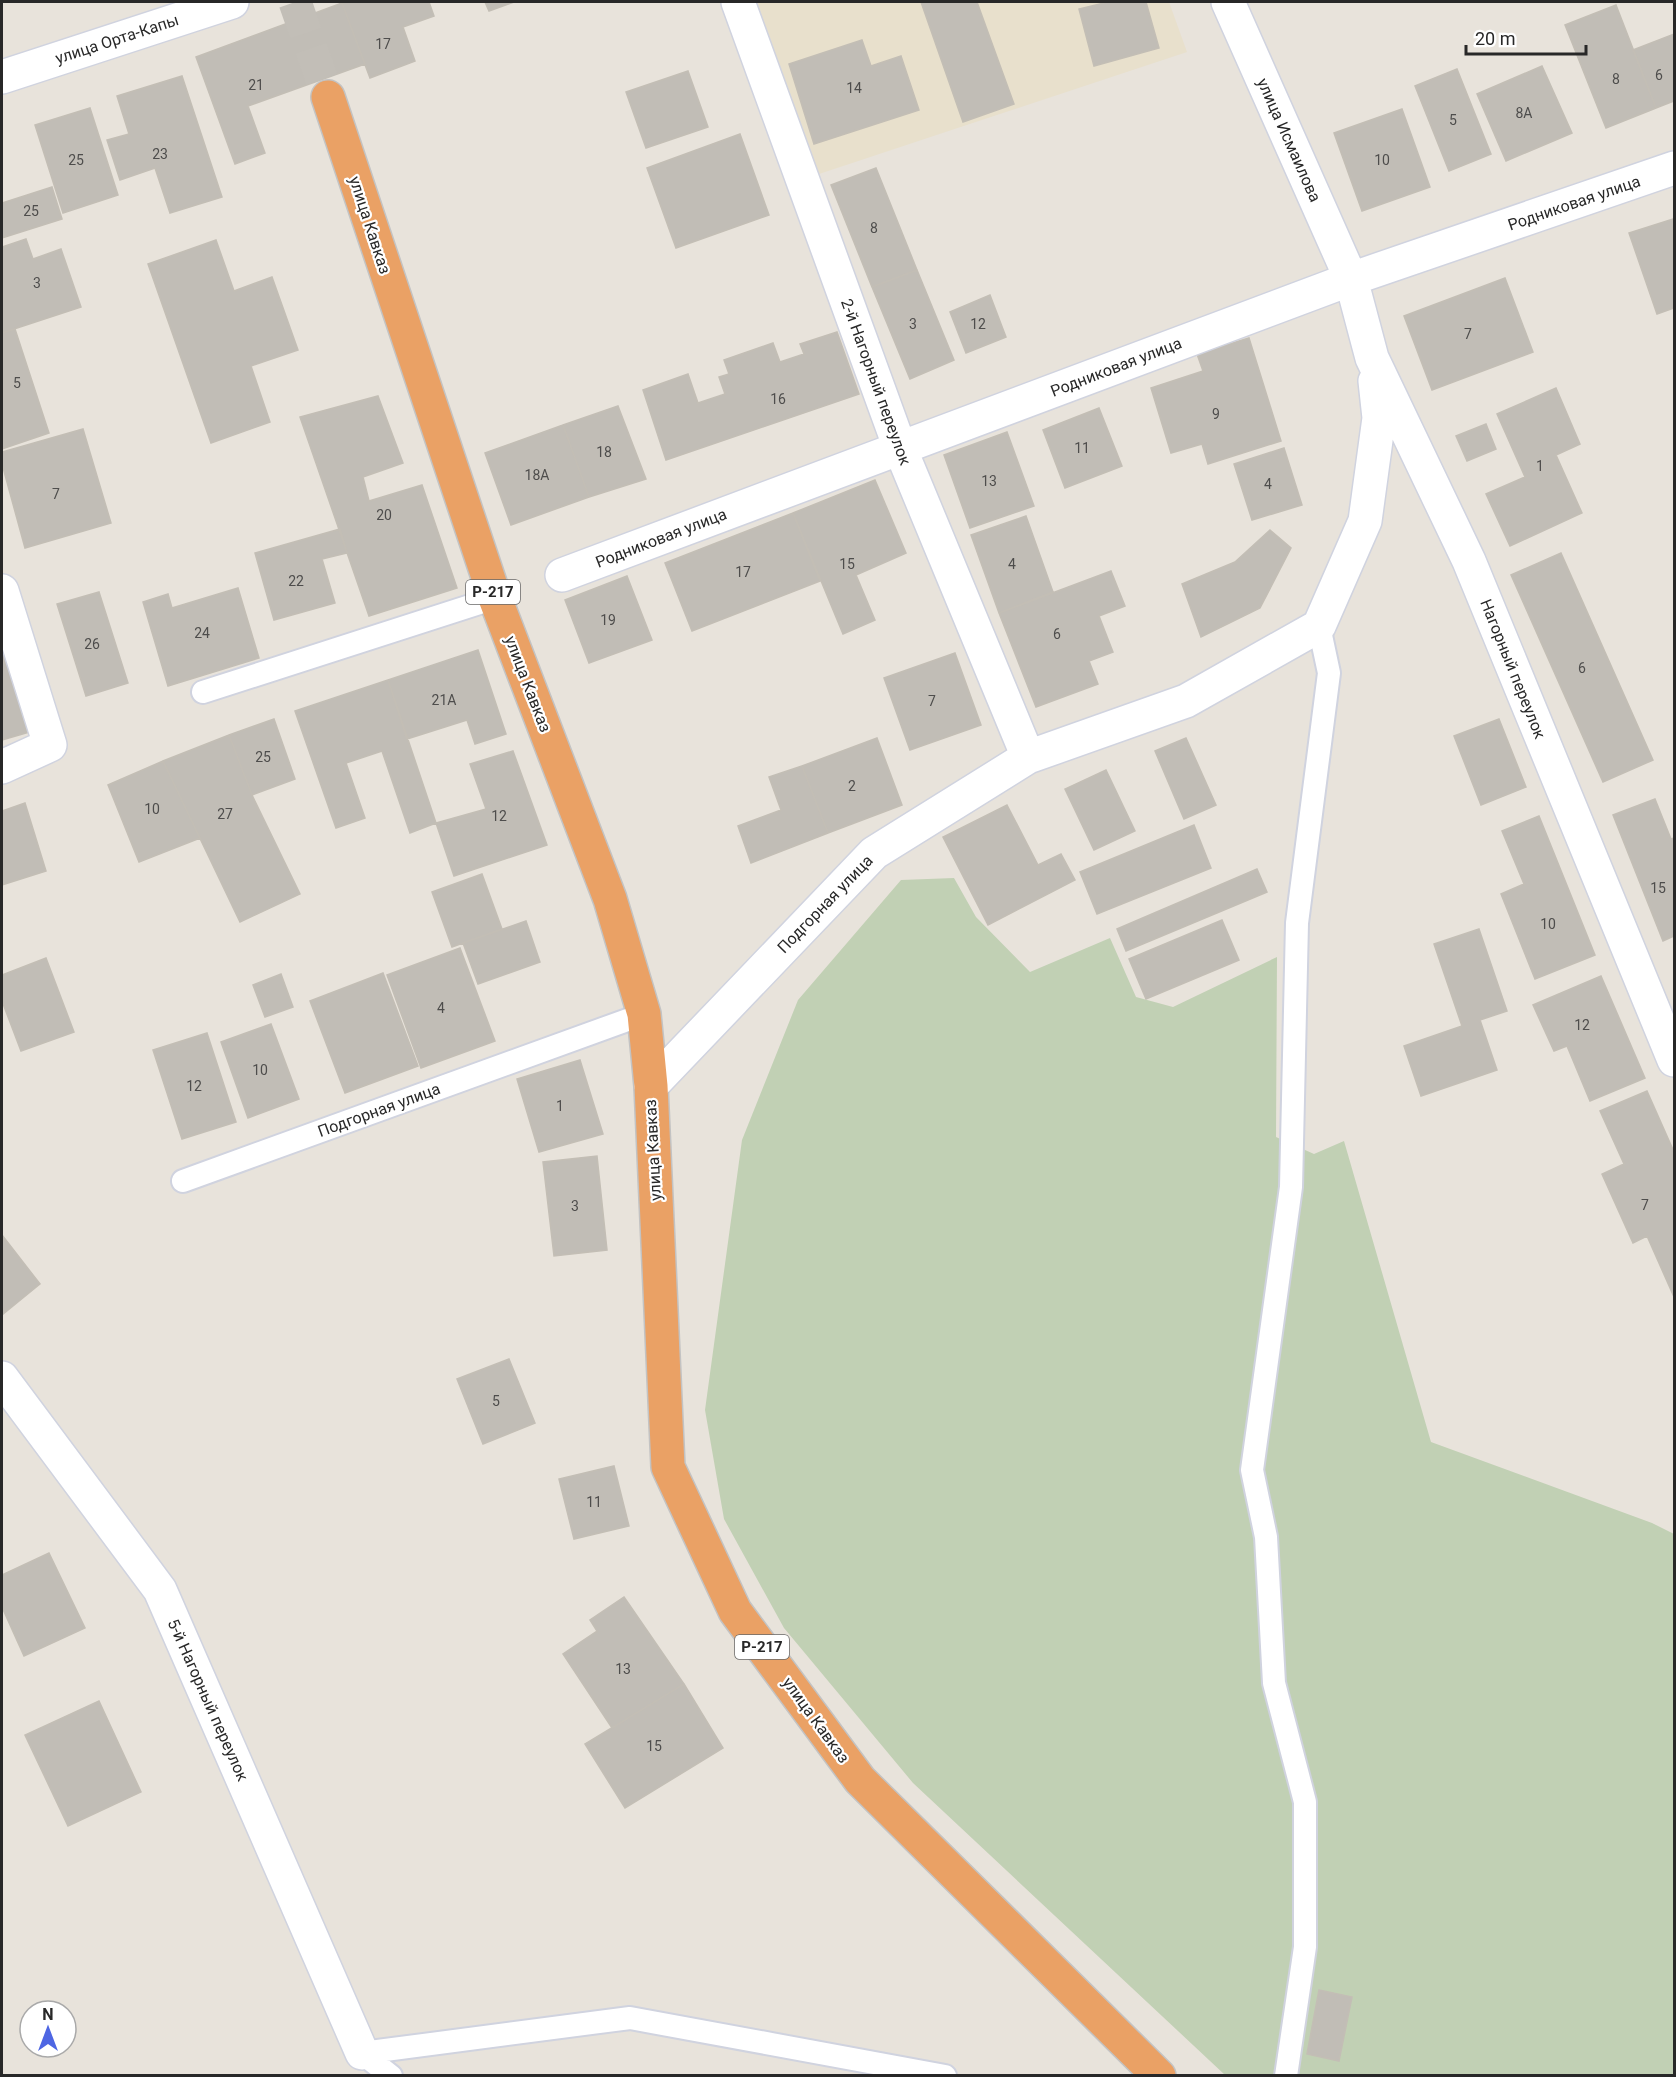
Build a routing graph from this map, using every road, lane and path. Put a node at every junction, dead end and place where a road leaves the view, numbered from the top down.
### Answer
1 (232, 2) edge
2 (738, 2) edge
3 (1227, 2) edge
4 (2, 77) edge
5 (328, 97) tunnel mouth
6 (1674, 168) edge
7 (1351, 279) junction
8 (1372, 358) junction
9 (900, 448) junction
10 (562, 576) dead end
11 (2, 591) edge
12 (495, 598) junction
13 (1320, 626) junction
14 (203, 692) dead end
15 (1028, 757) junction
16 (2, 767) edge
17 (644, 1014) junction
18 (1674, 1060) edge
19 (651, 1086) junction
20 (183, 1181) dead end
21 (2, 1378) edge
22 (362, 2053) junction
23 (391, 2076) edge
24 (945, 2076) edge
25 (1159, 2076) edge
26 (1286, 2076) edge

1 - 4 street, улица Орта-Капы
2 - 9 street, 2-й Нагорный переулок
3 - 7 street, улица Исмаилова
5 - 12 highway, улица Кавказ / Р-217
6 - 7 street, Родниковая улица
7 - 8 street, Нагорный переулок
7 - 9 street, Родниковая улица
8 - 13 street
8 - 18 street, Нагорный переулок
9 - 10 street, Родниковая улица
9 - 15 street, 2-й Нагорный переулок
11 - 16 street
12 - 14 lane
12 - 17 highway, улица Кавказ / Р-217
13 - 15 street, Подгорная улица
13 - 26 lane
15 - 19 street, Подгорная улица
17 - 19 highway, улица Кавказ / Р-217
17 - 20 lane, Подгорная улица
19 - 25 highway, улица Кавказ / Р-217
21 - 22 street, 5-й Нагорный переулок
22 - 23 lane
22 - 24 lane

